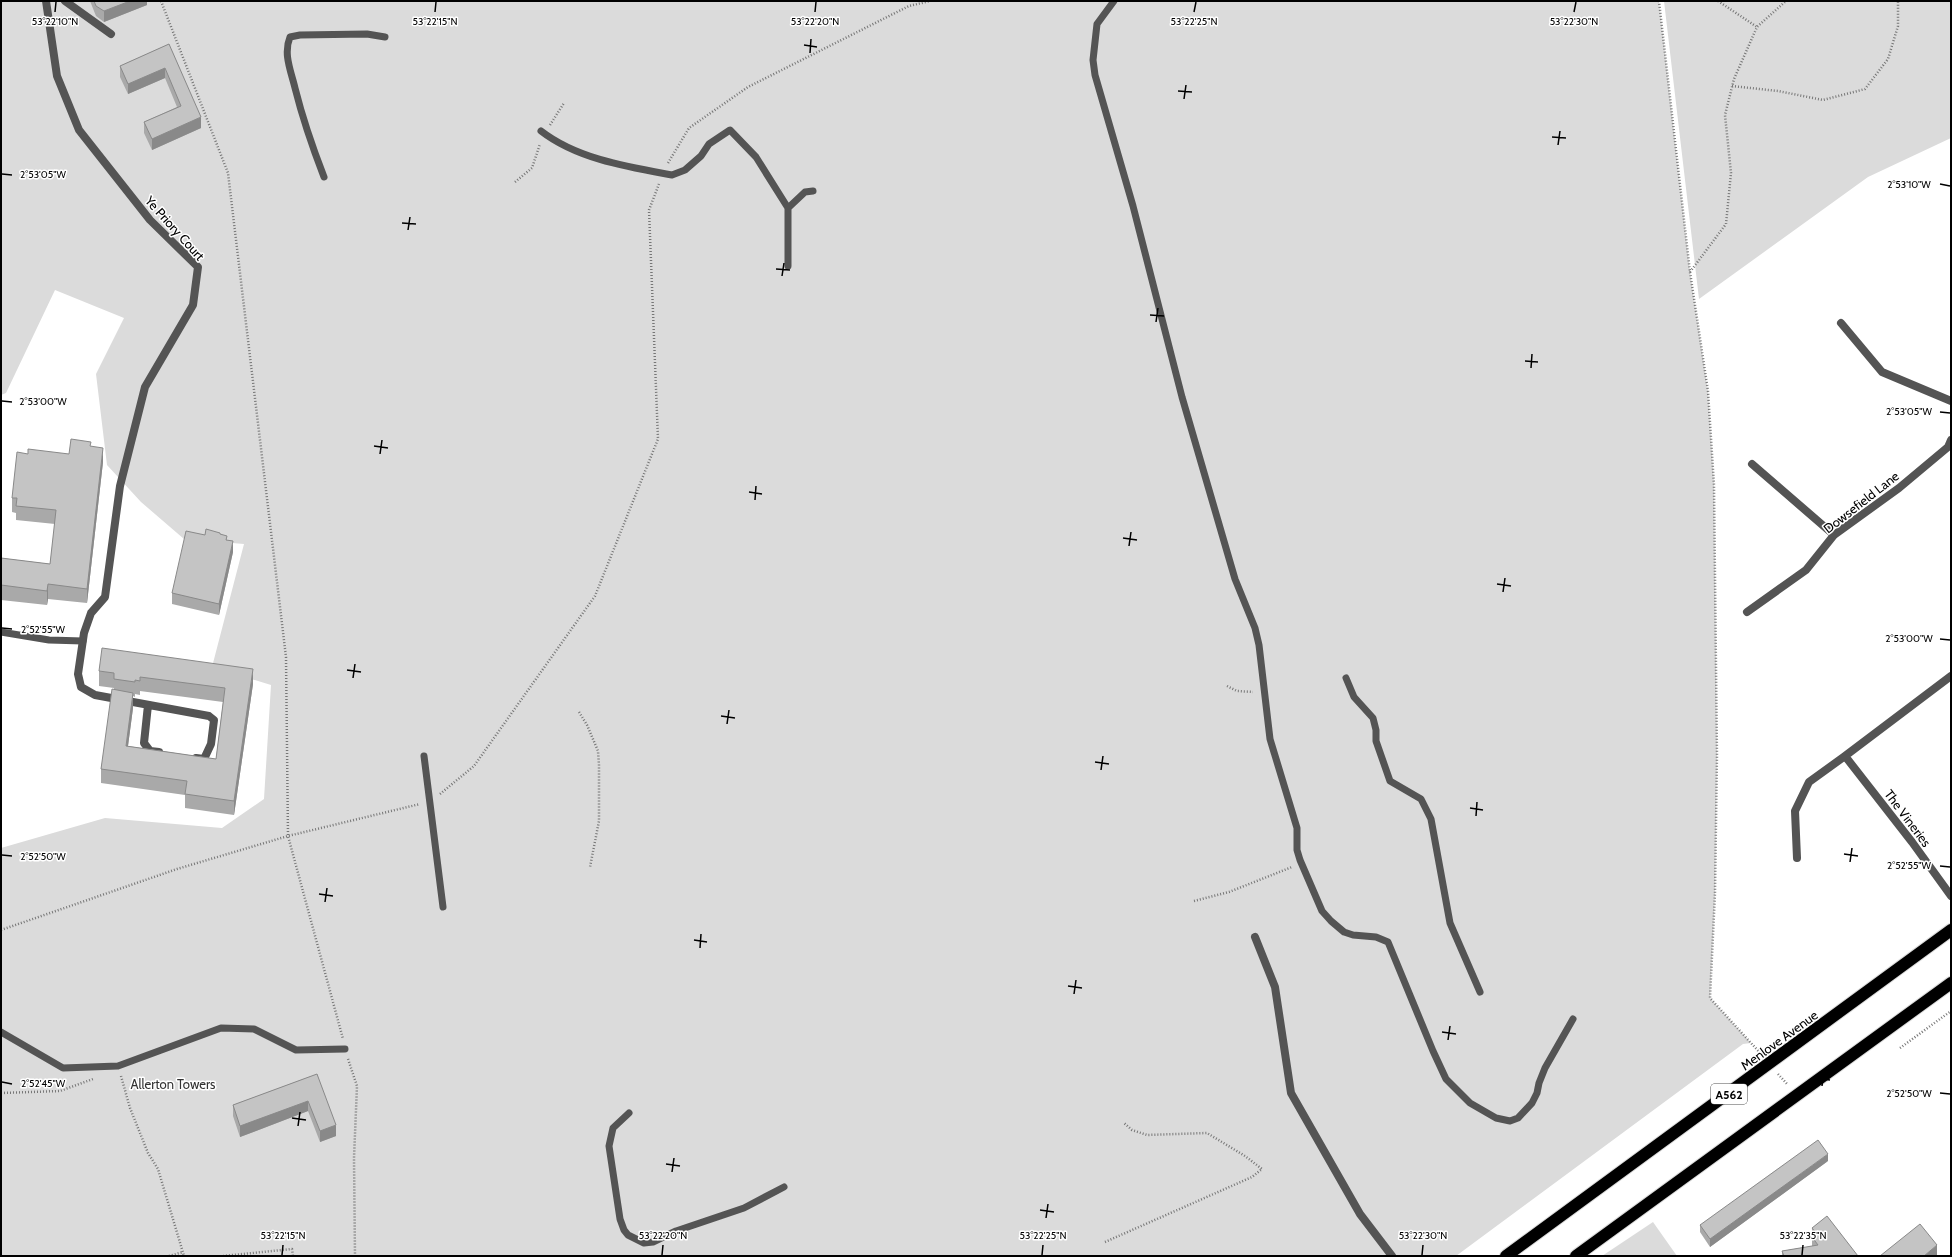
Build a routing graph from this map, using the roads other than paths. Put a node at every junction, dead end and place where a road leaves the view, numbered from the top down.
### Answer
1 (46, 1) edge
2 (65, 1) edge
3 (1114, 1) edge
4 (111, 34) dead end
5 (385, 37) dead end
6 (541, 131) dead end
7 (324, 177) dead end
8 (813, 191) dead end
9 (788, 208) junction
10 (788, 266) dead end
11 (1841, 323) dead end
12 (1951, 401) edge
13 (1951, 440) edge
14 (1752, 464) dead end
15 (1834, 535) junction
16 (1747, 612) dead end
17 (1, 632) edge
18 (83, 641) junction
19 (1951, 676) edge
20 (1346, 678) dead end
21 (148, 705) junction
22 (166, 753) edge
23 (424, 756) dead end
24 (1845, 756) junction
25 (189, 757) edge
26 (1797, 858) dead end
27 (1951, 896) edge
28 (443, 908) dead end
29 (1951, 930) edge
30 (1255, 937) dead end
31 (1951, 983) edge
32 (1480, 992) dead end
33 (1573, 1019) dead end
34 (1, 1032) edge
35 (345, 1049) road end
36 (629, 1113) dead end
37 (784, 1187) dead end
38 (1392, 1256) edge
39 (1506, 1256) edge
40 (1576, 1256) edge

1 - 18 street, Ye Priory Court
2 - 4 street
3 - 33 lane
5 - 7 lane
6 - 9 lane
8 - 9 lane
9 - 10 lane
11 - 12 street
13 - 15 street, Dowsefield Lane
14 - 15 street
15 - 16 street, Dowsefield Lane
17 - 18 lane
18 - 21 street
19 - 24 street
20 - 32 lane
21 - 22 street
21 - 25 street
23 - 28 lane
24 - 26 street
24 - 27 street, The Vineries
29 - 39 highway, Menlove Avenue / A562
30 - 38 street
31 - 40 highway
34 - 35 lane
36 - 37 lane

